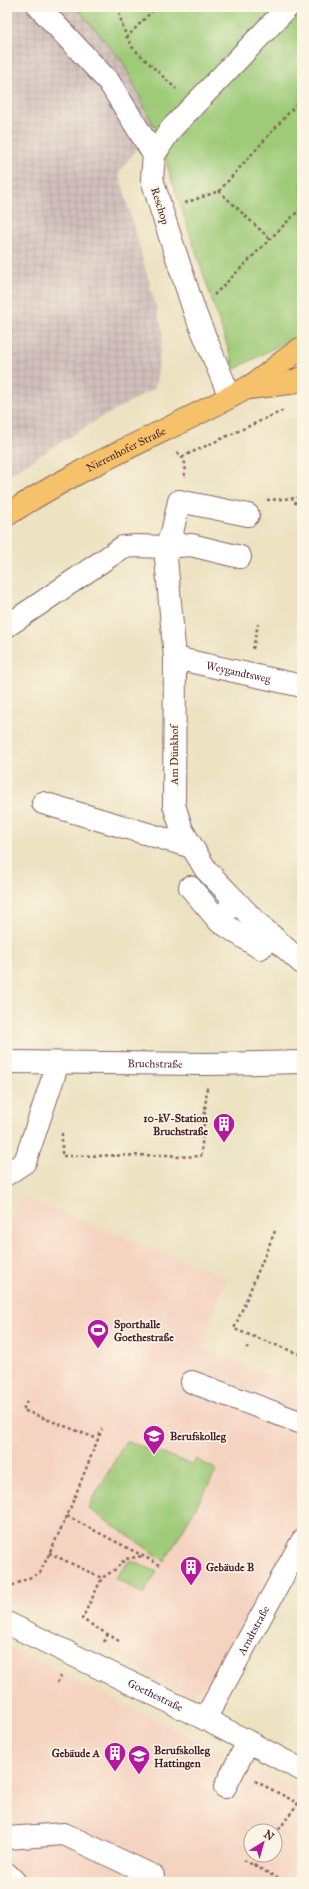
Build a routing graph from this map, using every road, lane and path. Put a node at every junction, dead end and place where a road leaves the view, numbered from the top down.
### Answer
1 (39, 7) edge
2 (118, 7) edge
3 (156, 7) edge
4 (288, 7) edge
5 (126, 38) junction
6 (302, 98) edge
7 (194, 105) junction
8 (154, 155) junction
9 (219, 191) junction
10 (302, 207) edge
11 (162, 212) junction
12 (271, 240) junction
13 (195, 313) junction
14 (302, 348) edge
15 (302, 378) edge
16 (239, 392) junction
17 (286, 409) dead end
18 (182, 457) dead end
19 (302, 498) edge
20 (295, 504) dead end
21 (7, 515) edge
22 (248, 515) dead end
23 (165, 547) junction
24 (240, 557) dead end
25 (7, 626) edge
26 (175, 658) junction
27 (302, 686) edge
28 (43, 803) dead end
29 (192, 847) junction
30 (190, 887) dead end
31 (235, 900) junction
32 (219, 921) junction
33 (273, 937) junction
34 (302, 963) edge
35 (7, 1062) edge
36 (302, 1062) edge
37 (58, 1063) junction
38 (210, 1064) junction
39 (62, 1132) dead end
40 (7, 1174) edge
41 (275, 1231) dead end
42 (246, 1347) dead end
43 (251, 1349) dead end
44 (302, 1355) edge
45 (192, 1382) dead end
46 (27, 1401) dead end
47 (302, 1423) edge
48 (102, 1429) dead end
49 (98, 1439) junction
50 (67, 1516) junction
51 (302, 1541) edge
52 (49, 1553) junction
53 (143, 1556) junction
54 (162, 1566) dead end
55 (102, 1578) junction
56 (7, 1596) edge
57 (7, 1623) edge
58 (119, 1641) dead end
59 (62, 1674) dead end
60 (57, 1683) dead end
61 (205, 1719) junction
62 (248, 1742) junction
63 (302, 1770) edge
64 (229, 1778) joint
65 (283, 1825) edge
66 (7, 1838) edge
67 (249, 1863) edge
68 (256, 1863) edge
69 (254, 1866) junction
70 (7, 1874) edge
71 (153, 1876) dead end
72 (15, 1882) edge
73 (285, 1882) edge

1 - 8 street
2 - 5 path
3 - 5 path
4 - 7 street, Reschop
5 - 7 path
6 - 9 path
7 - 8 street, Reschop
8 - 11 street, Reschop
9 - 11 path
9 - 12 path
10 - 12 path
11 - 13 street, Reschop
12 - 13 path
13 - 16 street, Reschop
14 - 16 main road, Nierenhofer Straße
15 - 16 main road, Nierenhofer Straße
16 - 21 main road, Nierenhofer Straße
17 - 18 path
19 - 20 path
22 - 23 street, Am Dünkhof
23 - 24 street
23 - 25 street
23 - 26 street, Am Dünkhof
26 - 27 street, Weygandtsweg
26 - 29 street, Am Dünkhof
28 - 29 street
29 - 31 street, Am Dünkhof
30 - 32 street
31 - 32 street
31 - 33 street, Am Dünkhof
32 - 33 street
33 - 34 street, Am Dünkhof
35 - 37 street, Bruchstraße
36 - 38 street, Bruchstraße
37 - 38 street, Bruchstraße
37 - 40 street
38 - 39 path
41 - 44 path
42 - 43 path
45 - 47 street
46 - 49 path
48 - 49 path
49 - 50 path
50 - 52 path
50 - 53 path
51 - 61 street, Arndtstraße
52 - 55 path
52 - 56 path
53 - 54 path
53 - 55 path
55 - 58 path
57 - 61 street, Goethestraße
59 - 60 path
61 - 62 street, Goethestraße
62 - 63 street, Goethestraße
62 - 64 street
64 - 65 path
66 - 71 street
67 - 69 path
68 - 69 path
69 - 73 path
70 - 72 street

